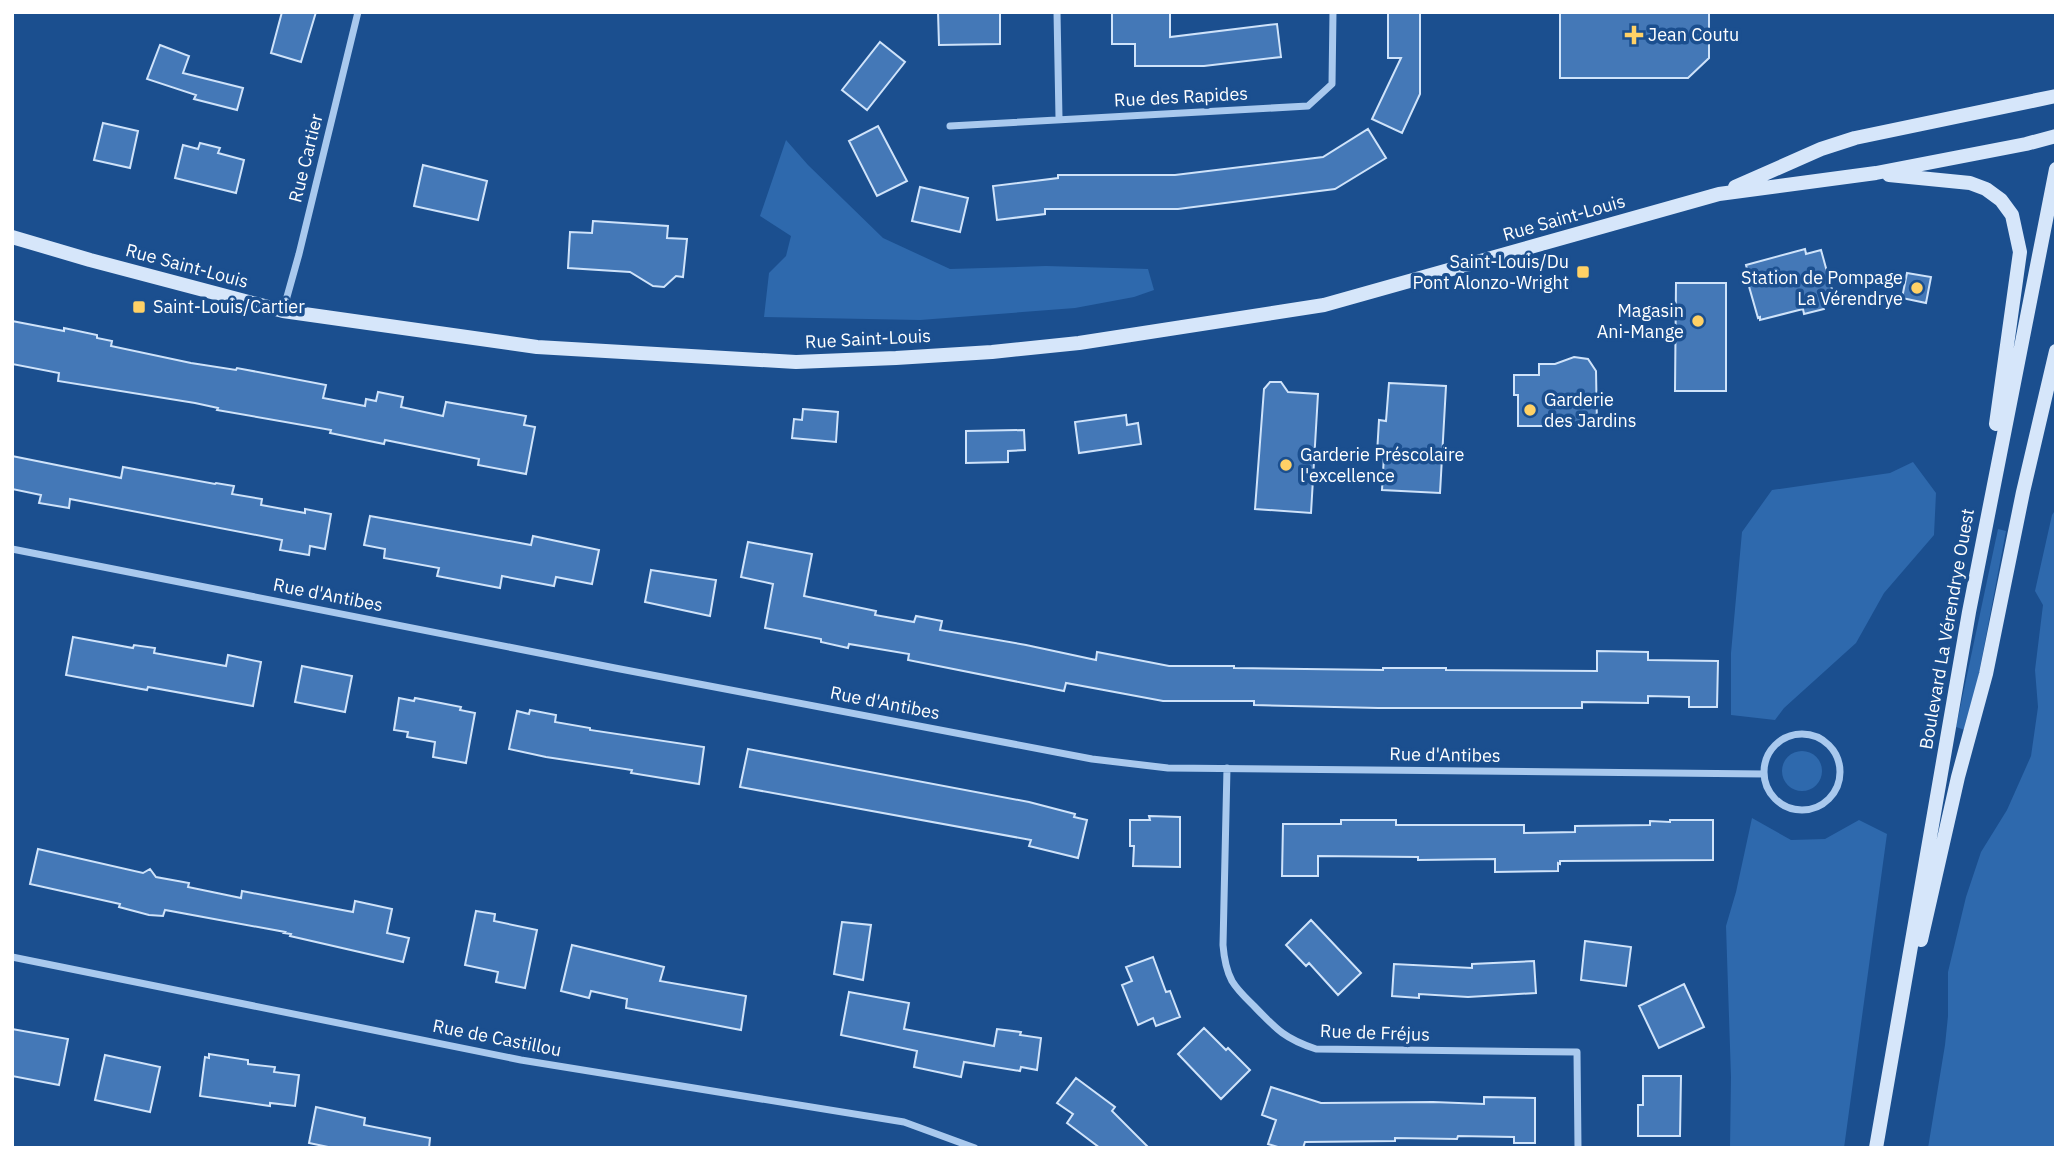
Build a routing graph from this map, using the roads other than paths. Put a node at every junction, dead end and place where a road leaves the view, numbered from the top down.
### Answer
1 (358, 12) edge
2 (1057, 12) edge
3 (1333, 12) edge
4 (2056, 96) edge
5 (1059, 118) junction
6 (950, 126) dead end
7 (2056, 136) edge
8 (2056, 169) edge
9 (1875, 173) junction
10 (1719, 194) junction
11 (12, 237) edge
12 (283, 311) junction
13 (2056, 351) edge
14 (12, 549) edge
15 (1969, 612) junction
16 (1227, 768) junction
17 (1764, 774) junction
18 (12, 957) edge
19 (1884, 1097) junction
20 (975, 1148) edge
21 (1578, 1148) edge
22 (1876, 1148) edge

1 - 12 street, Rue Cartier
2 - 5 street
3 - 5 street, Rue des Rapides
4 - 10 main road, Rue Saint-Louis
5 - 6 street, Rue des Rapides
7 - 9 main road, Rue Saint-Louis
8 - 15 main road, Boulevard La Vérendrye Ouest
9 - 10 main road, Rue Saint-Louis
9 - 15 main road
10 - 12 main road, Rue Saint-Louis
11 - 12 main road, Rue Saint-Louis
13 - 19 main road, Boulevard La Vérendrye Ouest
14 - 16 street, Rue d'Antibes
15 - 19 main road, Boulevard La Vérendrye Ouest
16 - 17 street, Rue d'Antibes
16 - 21 street, Rue de Fréjus
17 - 17 street
18 - 20 street, Rue de Castillou
19 - 22 main road, Boulevard La Vérendrye Ouest

